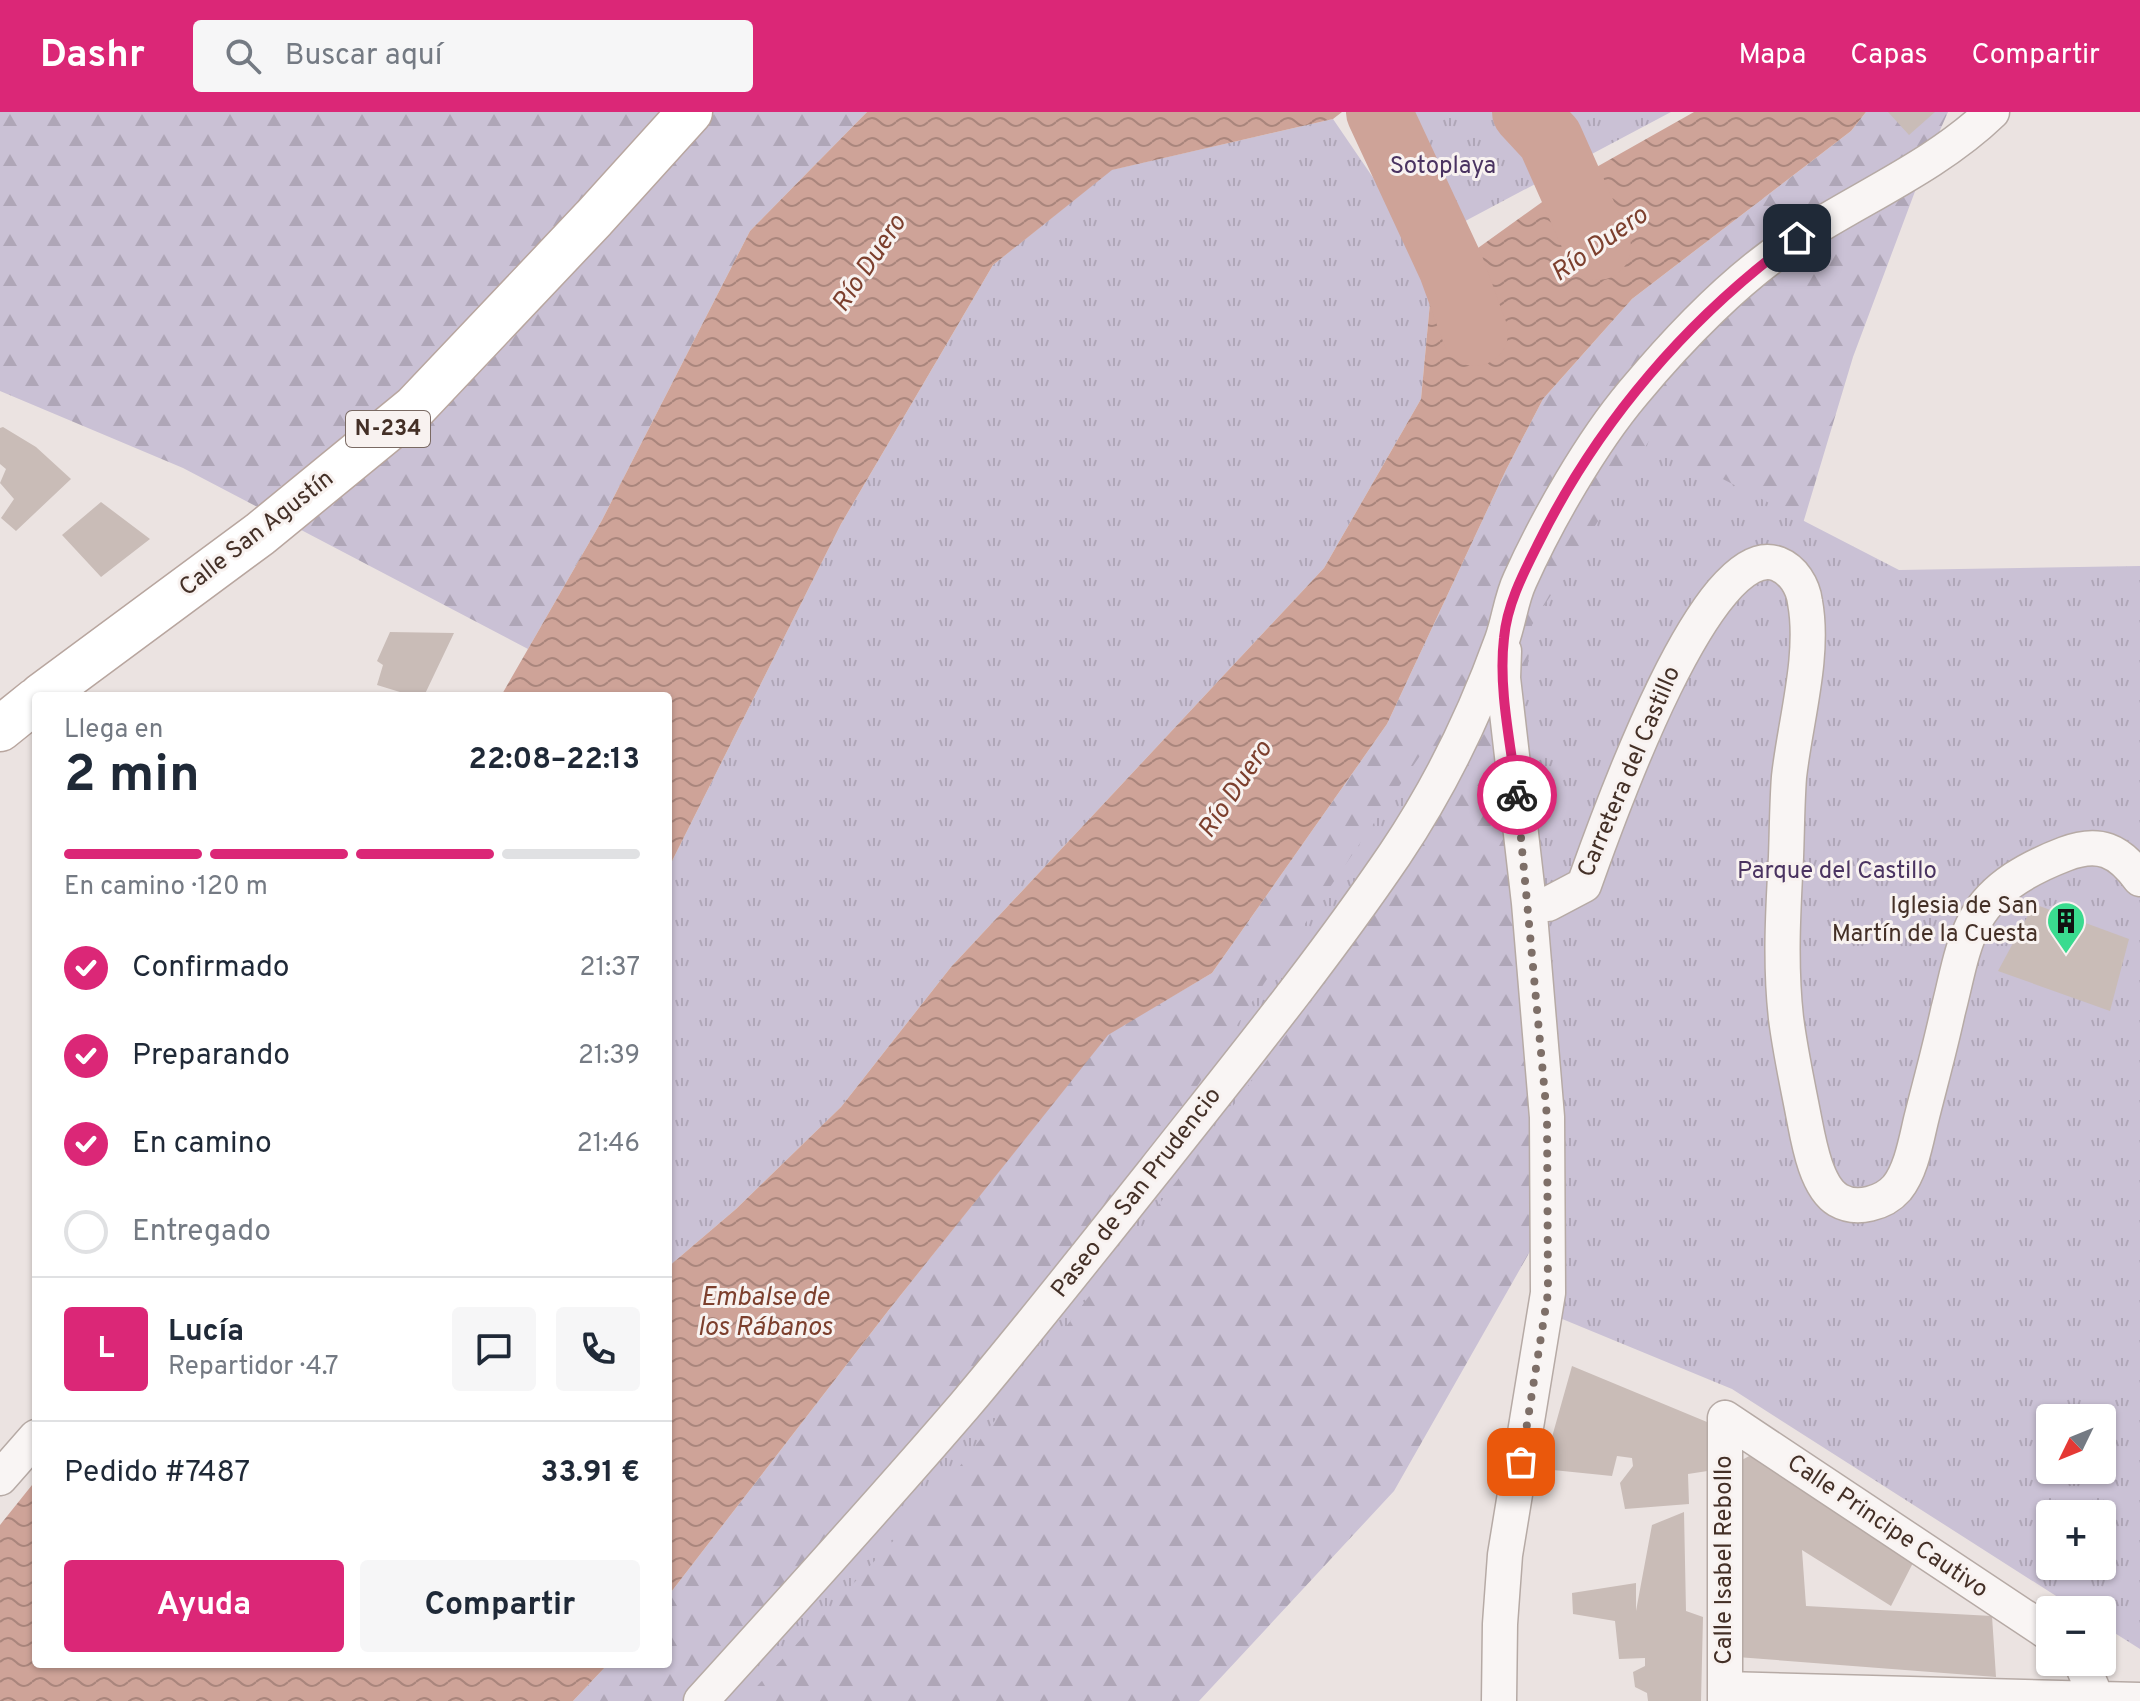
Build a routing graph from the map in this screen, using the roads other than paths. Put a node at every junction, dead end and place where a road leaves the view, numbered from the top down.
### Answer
1 (690, 112) edge
2 (1992, 112) edge
3 (1504, 637) junction
4 (46, 692) edge
5 (32, 703) edge
6 (0, 729) edge
7 (2140, 879) edge
8 (1529, 903) junction
9 (1725, 1418) joint
10 (32, 1442) edge
11 (0, 1478) edge
12 (2036, 1625) edge
13 (2087, 1676) edge
14 (1725, 1695) edge
15 (2096, 1697) junction
16 (1998, 1698) edge
17 (2140, 1700) edge
18 (701, 1701) edge
19 (1499, 1701) edge

1 - 4 main road, Calle San Agustín / N-234
2 - 3 street, Paseo de San Prudencio
3 - 8 street, Paseo de San Prudencio
3 - 18 street, Paseo de San Prudencio
5 - 6 main road
7 - 8 street, Carretera del Castillo
8 - 19 street, Paseo de San Prudencio
9 - 12 street, Calle Principe Cautivo
9 - 14 street, Calle Isabel Rebollo
10 - 11 street
13 - 15 street
14 - 16 street
15 - 16 street
15 - 17 street

